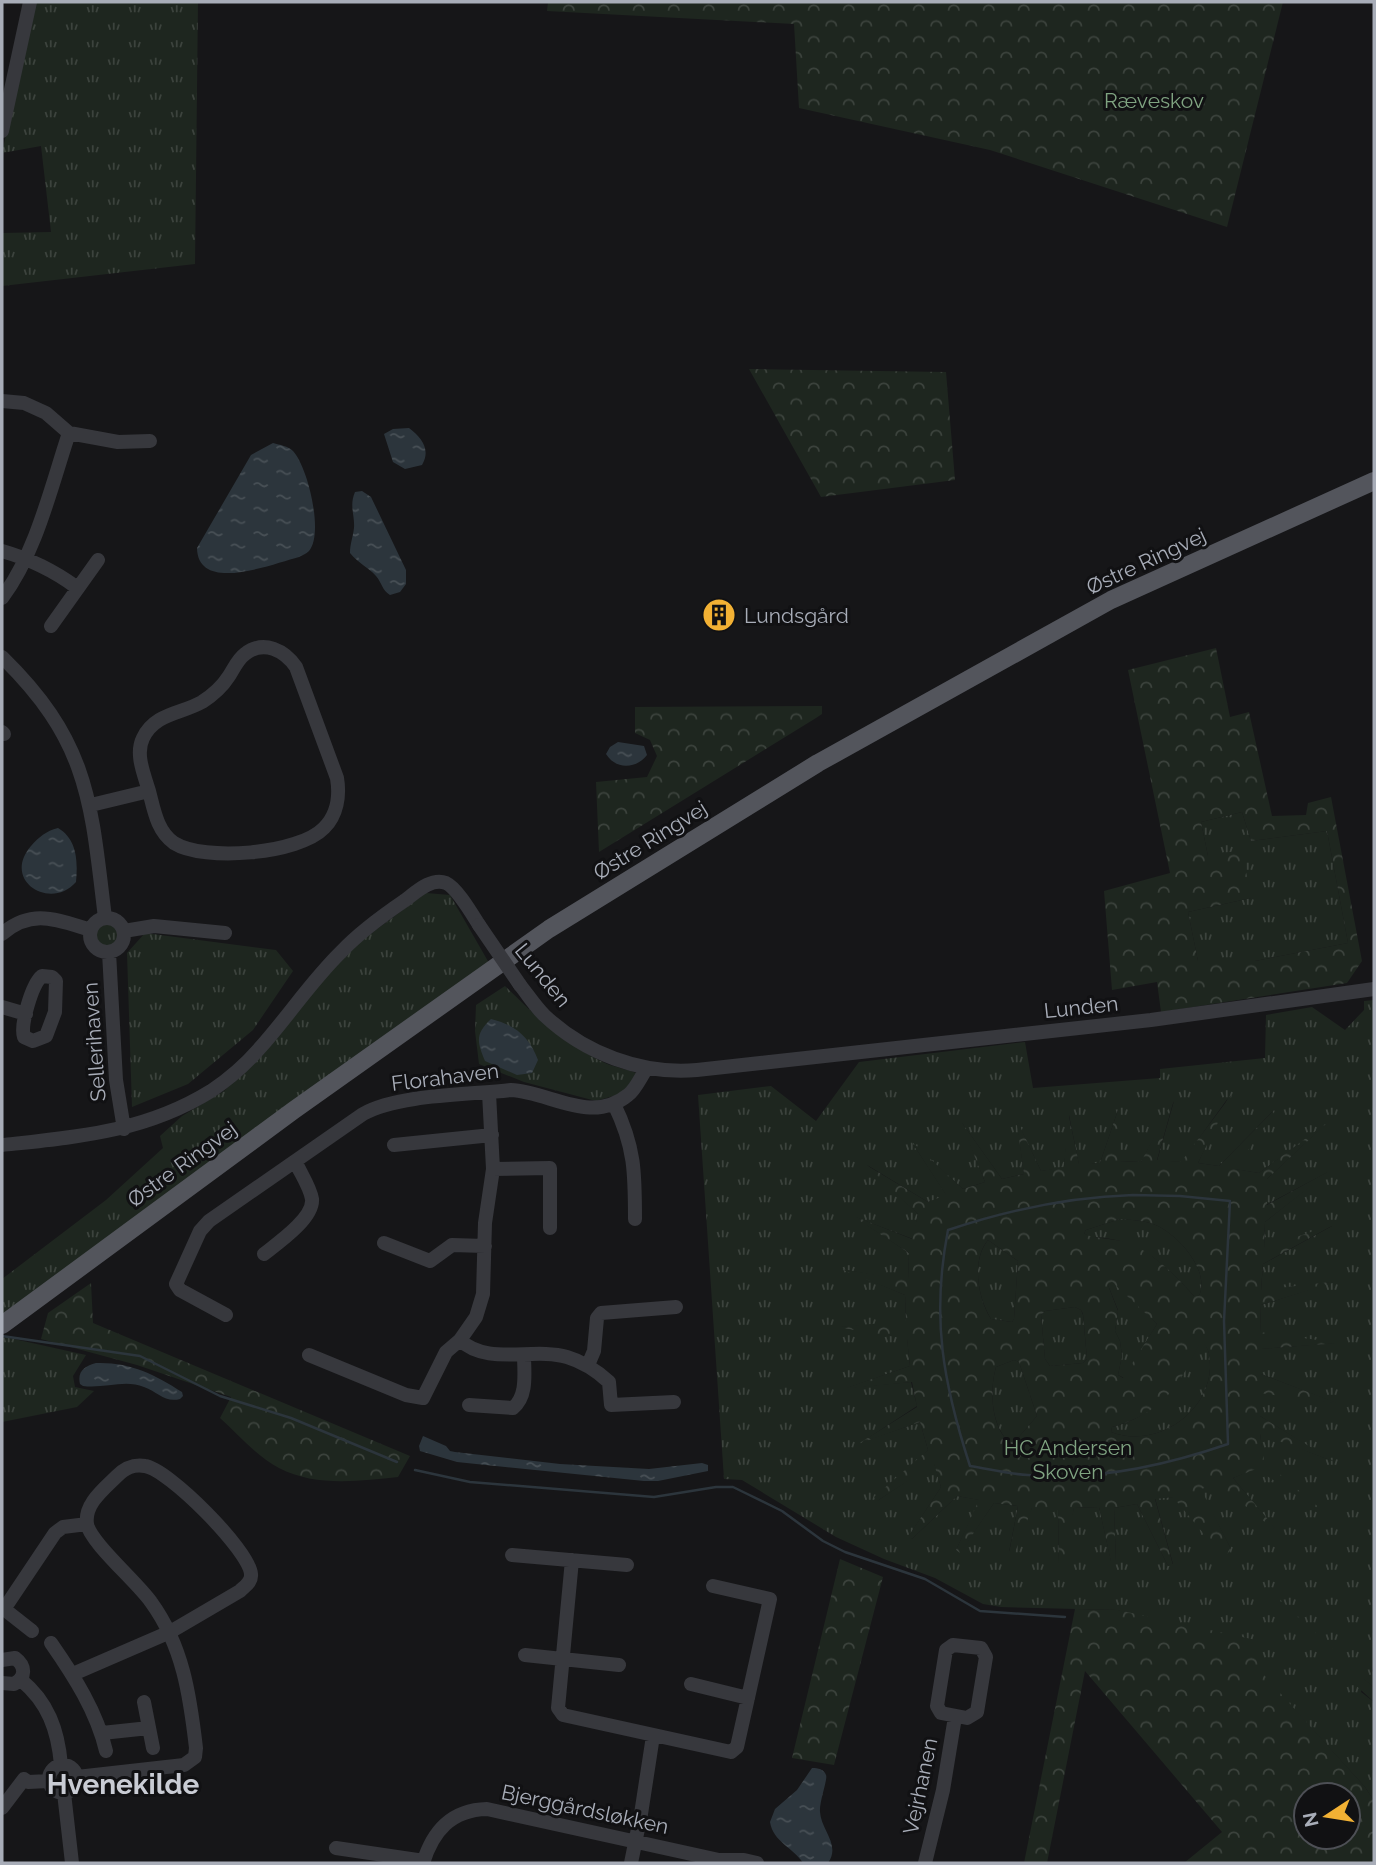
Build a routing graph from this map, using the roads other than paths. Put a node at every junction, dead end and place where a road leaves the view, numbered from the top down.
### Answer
1 (30, 2) edge
2 (2, 131) edge
3 (2, 401) edge
4 (69, 433) junction
5 (150, 441) dead end
6 (1374, 481) edge
7 (2, 551) edge
8 (25, 558) junction
9 (98, 560) dead end
10 (76, 587) junction
11 (2, 598) edge
12 (51, 626) dead end
13 (2, 657) edge
14 (149, 791) junction
15 (91, 805) junction
16 (105, 918) junction
17 (91, 930) junction
18 (124, 931) junction
19 (225, 933) dead end
20 (2, 934) edge
21 (109, 952) junction
22 (1374, 989) edge
23 (2, 1007) edge
24 (26, 1014) dead end
25 (647, 1068) junction
26 (489, 1093) junction
27 (614, 1104) junction
28 (124, 1129) junction
29 (492, 1135) junction
30 (2, 1145) edge
31 (394, 1145) dead end
32 (296, 1163) junction
33 (493, 1169) junction
34 (635, 1219) dead end
35 (550, 1228) dead end
36 (384, 1243) dead end
37 (485, 1246) junction
38 (264, 1254) dead end
39 (676, 1307) dead end
40 (226, 1315) dead end
41 (2, 1325) edge
42 (460, 1340) junction
43 (309, 1355) dead end
44 (524, 1355) junction
45 (588, 1365) junction
46 (674, 1402) dead end
47 (469, 1405) dead end
48 (87, 1524) junction
49 (512, 1555) dead end
50 (572, 1560) junction
51 (627, 1564) dead end
52 (713, 1586) dead end
53 (32, 1631) dead end
54 (170, 1632) junction
55 (51, 1643) dead end
56 (525, 1655) dead end
57 (563, 1659) junction
58 (2, 1660) edge
59 (620, 1665) dead end
60 (73, 1674) junction
61 (21, 1679) junction
62 (2, 1683) edge
63 (691, 1684) dead end
64 (748, 1698) junction
65 (144, 1702) dead end
66 (955, 1717) junction
67 (149, 1728) junction
68 (102, 1733) junction
69 (653, 1736) junction
70 (153, 1748) dead end
71 (106, 1751) dead end
72 (61, 1765) junction
73 (77, 1777) junction
74 (49, 1781) junction
75 (64, 1793) junction
76 (2, 1808) edge
77 (635, 1840) junction
78 (336, 1848) dead end
79 (424, 1862) edge
80 (722, 1862) edge
81 (72, 1863) edge
82 (631, 1863) edge
83 (757, 1863) edge
84 (925, 1863) edge

1 - 2 street
3 - 4 street
4 - 5 street
4 - 8 street
6 - 41 main road, Østre Ringvej
7 - 8 street
8 - 10 street
8 - 11 street
9 - 10 street
10 - 12 street
13 - 15 street
14 - 14 street
14 - 15 street
15 - 16 street
16 - 17 street
16 - 18 street
17 - 20 street
17 - 21 street
18 - 19 street
18 - 21 street
21 - 28 street, Sellerihaven
22 - 25 street, Lunden
23 - 24 street
25 - 27 street
25 - 28 street, Lunden, bridge
26 - 27 street, Florahaven
26 - 29 street
26 - 32 street, Florahaven
27 - 34 street
28 - 30 street, Lunden
29 - 31 street
29 - 33 street
32 - 38 street
32 - 40 street, Florahaven
33 - 35 street
33 - 37 street
36 - 37 street
37 - 42 street
39 - 45 street
42 - 43 street
42 - 44 street
44 - 45 street
44 - 47 street
45 - 46 street
48 - 53 street
48 - 54 street
48 - 54 street
49 - 50 street
50 - 51 street
50 - 57 street
52 - 64 street
54 - 60 street
54 - 73 street
55 - 60 street
56 - 57 street
57 - 59 street
57 - 69 street
58 - 61 street
60 - 68 street
61 - 62 street
61 - 72 street
63 - 64 street
64 - 69 street
65 - 67 street
66 - 66 street, Vejrhanen
66 - 84 street, Vejrhanen
67 - 68 street
67 - 70 street
68 - 71 street
69 - 77 street
72 - 73 street
72 - 74 street
73 - 75 street
74 - 75 street
74 - 76 street
75 - 81 street
77 - 79 street, Bjerggårdsløkken
77 - 80 street, Bjerggårdsløkken
77 - 82 street
78 - 79 street, Bjerggårdsløkken
80 - 83 street, Bjerggårdsløkken

